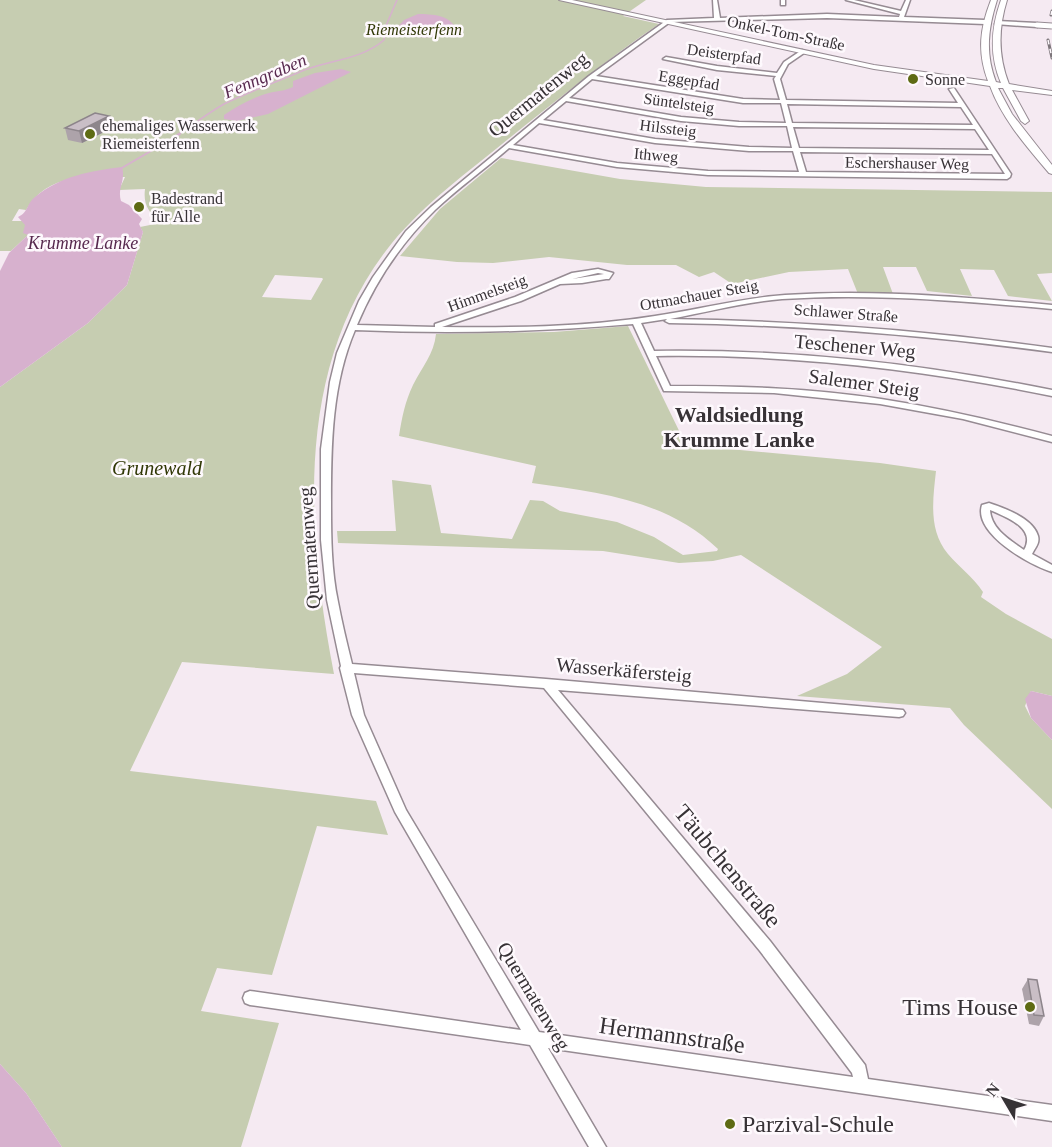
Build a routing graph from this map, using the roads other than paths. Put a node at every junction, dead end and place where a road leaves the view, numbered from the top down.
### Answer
1 (562, 0) edge
2 (715, 0) edge
3 (848, 0) edge
4 (908, 0) edge
5 (994, 0) edge
6 (1004, 0) edge
7 (902, 15) junction
8 (717, 18) junction
9 (985, 22) junction
10 (667, 23) junction
11 (998, 23) junction
12 (1052, 26) edge
13 (802, 52) junction
14 (666, 59) dead end
15 (778, 75) junction
16 (591, 77) junction
17 (950, 85) junction
18 (991, 85) junction
19 (1005, 87) junction
20 (1052, 93) edge
21 (566, 99) junction
22 (783, 102) junction
23 (961, 105) junction
24 (539, 121) junction
25 (789, 125) junction
26 (975, 127) junction
27 (1033, 131) dead end
28 (508, 146) junction
29 (1044, 146) dead end
30 (795, 149) junction
31 (992, 152) junction
32 (1052, 156) edge
33 (1052, 171) edge
34 (803, 175) junction
35 (560, 282) junction
36 (1052, 307) edge
37 (636, 321) junction
38 (351, 327) junction
39 (424, 330) junction
40 (1052, 350) edge
41 (652, 354) junction
42 (1052, 393) edge
43 (1052, 439) edge
44 (1026, 555) junction
45 (1052, 569) edge
46 (346, 668) junction
47 (546, 683) junction
48 (899, 713) dead end
49 (250, 998) dead end
50 (534, 1040) junction
51 (861, 1085) junction
52 (1052, 1113) edge
53 (598, 1147) edge

1 - 10 main road, Onkel-Tom-Straße
2 - 8 street
3 - 7 street
4 - 7 street
5 - 9 main road
6 - 11 main road
7 - 8 street
7 - 9 street
8 - 10 street
9 - 11 main road
9 - 18 main road
10 - 13 main road, Onkel-Tom-Straße
10 - 16 street, Quermatenweg
11 - 12 street, bridge
11 - 19 main road
13 - 15 street
13 - 17 main road, Onkel-Tom-Straße
14 - 15 street, Deisterpfad
15 - 22 street
16 - 21 street, Quermatenweg
16 - 22 street, Eggepfad
17 - 18 main road, Onkel-Tom-Straße
17 - 23 street, Eschershauser Weg
18 - 19 main road, Onkel-Tom-Straße
18 - 33 main road
19 - 20 main road, Onkel-Tom-Straße
19 - 27 main road
21 - 24 street, Quermatenweg
21 - 25 street, Süntelsteig
22 - 23 street
22 - 25 street
23 - 26 street, Eschershauser Weg
24 - 28 street, Quermatenweg
24 - 30 street, Hilssteig
25 - 26 street, Eschershauser Weg
25 - 30 street
26 - 31 street, Eschershauser Weg
28 - 34 street, Ithweg
28 - 38 street, Quermatenweg
29 - 32 main road
30 - 31 street, Eschershauser Weg
30 - 34 street
31 - 34 street, Eschershauser Weg
35 - 35 street, Himmelsteig
35 - 39 street, Himmelsteig
36 - 37 street, Ottmachauer Steig
37 - 39 street, Ottmachauer Steig
37 - 40 street, Schlawer Straße
37 - 41 street
38 - 39 street, Ottmachauer Steig
38 - 46 street, Quermatenweg
41 - 42 street, Teschener Weg
41 - 43 street, Salemer Steig
44 - 44 street
44 - 45 street
46 - 47 street, Wasserkäfersteig
46 - 50 street, Quermatenweg
47 - 48 street, Wasserkäfersteig
47 - 51 street, Täubchenstraße
49 - 50 street, Hermannstraße
50 - 51 street, Hermannstraße
50 - 53 street, Quermatenweg
51 - 52 street, Hermannstraße

